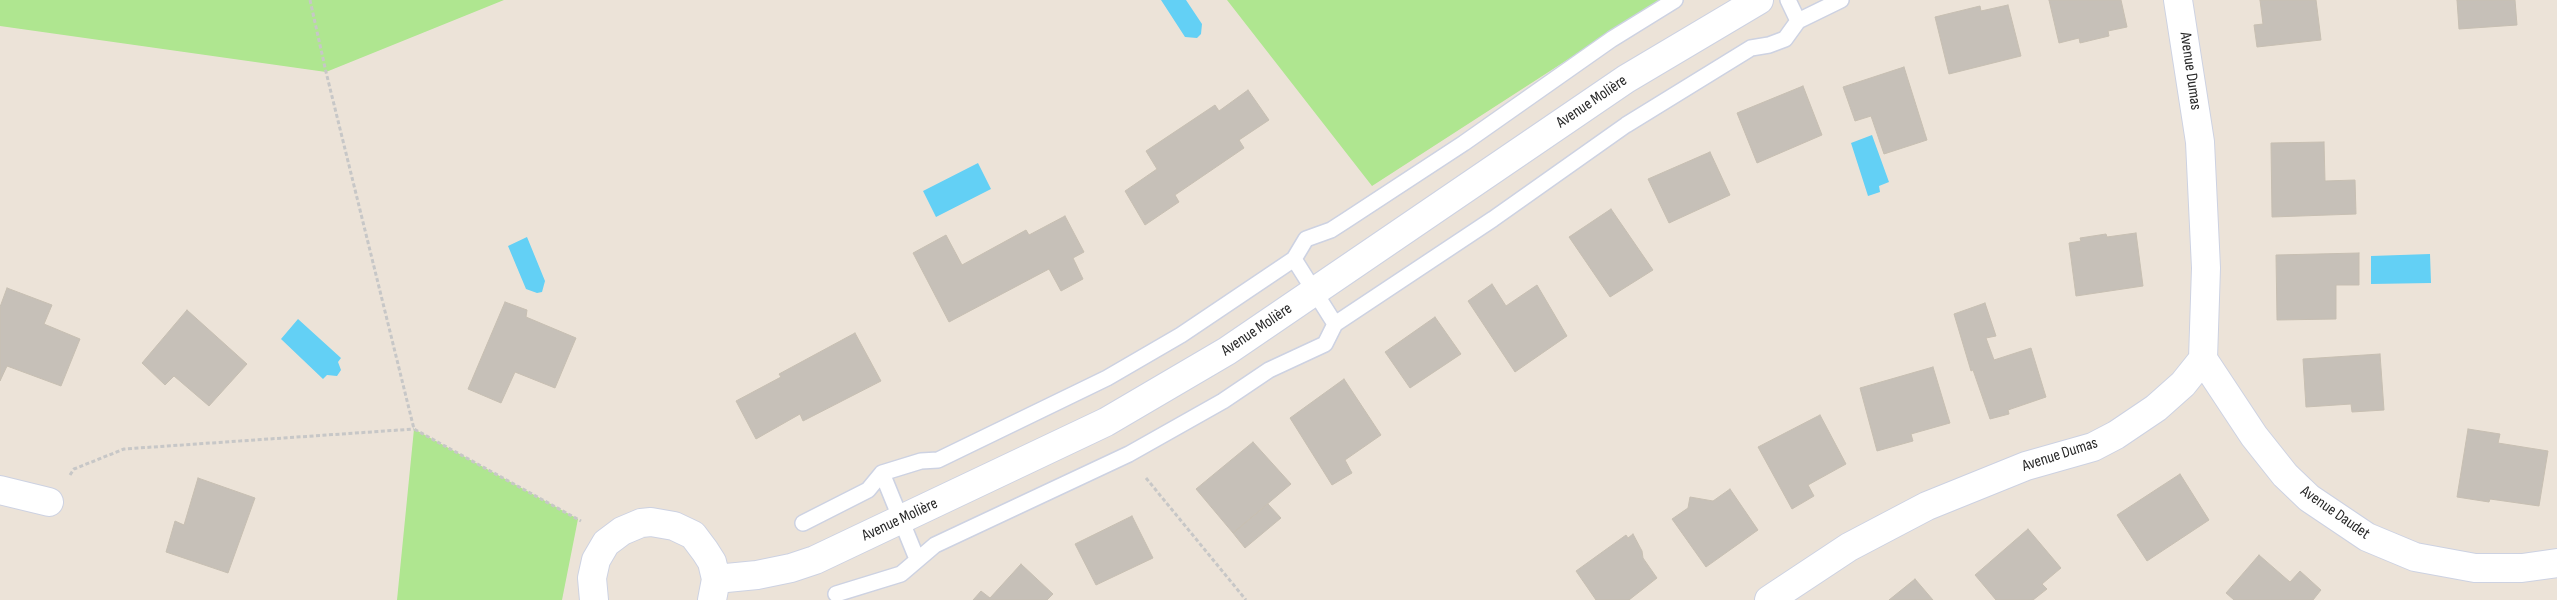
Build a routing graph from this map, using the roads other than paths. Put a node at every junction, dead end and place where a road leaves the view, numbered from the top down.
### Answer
1 (1675, 0) edge
2 (1759, 0) edge
3 (1788, 0) edge
4 (1841, 0) edge
5 (2178, 0) edge
6 (1798, 21) junction
7 (1294, 259) junction
8 (1313, 292) junction
9 (1335, 324) junction
10 (2203, 358) junction
11 (882, 474) junction
12 (0, 490) edge
13 (49, 502) road end
14 (901, 520) junction
15 (803, 523) dead end
16 (917, 559) junction
17 (2557, 563) edge
18 (714, 590) edge
19 (836, 594) dead end
20 (594, 600) edge
21 (1769, 600) edge

1 - 7 lane
2 - 8 street, Avenue Molière
3 - 6 lane
4 - 6 lane
5 - 10 street, Avenue Dumas
6 - 9 lane
7 - 8 lane
7 - 11 lane
8 - 9 lane
8 - 14 street, Avenue Molière
9 - 16 lane
10 - 17 street, Avenue Daudet
10 - 21 street, Avenue Dumas
11 - 14 lane
11 - 15 lane
12 - 13 street
14 - 16 lane
14 - 18 street, Avenue Molière
16 - 19 lane
18 - 20 street, Avenue Molière

